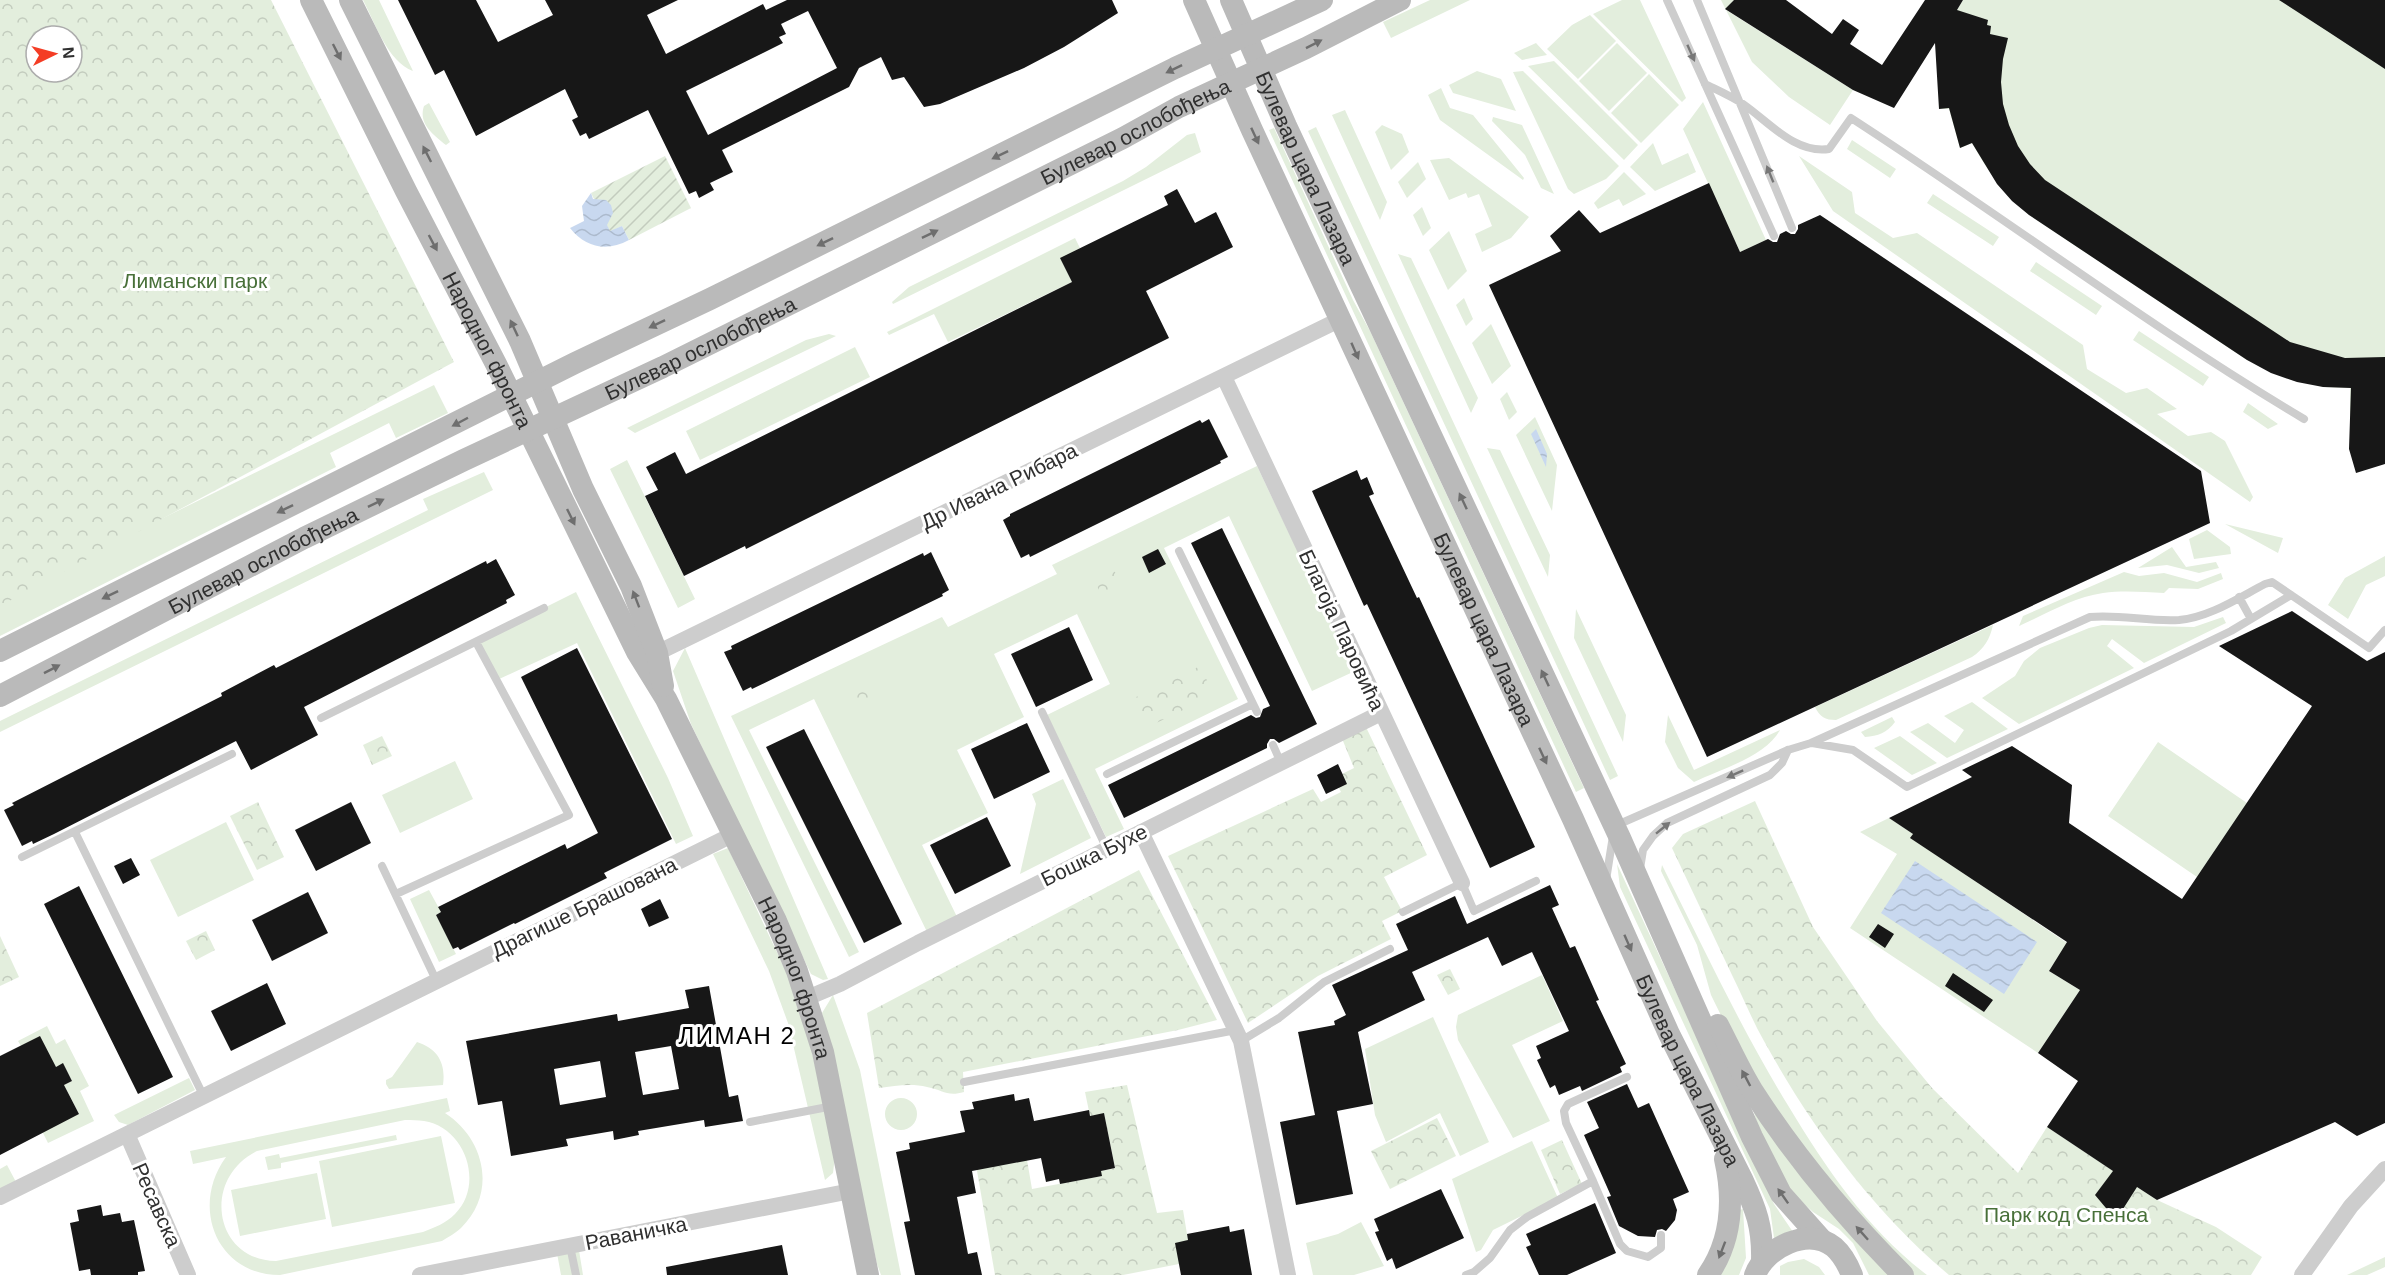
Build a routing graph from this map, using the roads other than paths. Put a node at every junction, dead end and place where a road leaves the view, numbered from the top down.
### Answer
1 (311, 0) edge
2 (350, 0) edge
3 (1194, 0) edge
4 (1231, 0) edge
5 (1322, 0) edge
6 (1400, 0) edge
7 (1667, 0) edge
8 (1697, 0) edge
9 (1246, 35) junction
10 (1216, 49) junction
11 (1261, 69) junction
12 (1231, 83) junction
13 (1705, 84) junction
14 (1741, 102) junction
15 (1792, 228) dead end
16 (1774, 236) dead end
17 (1341, 319) junction
18 (1224, 377) junction
19 (538, 382) junction
20 (512, 395) junction
21 (553, 419) junction
22 (2304, 419) dead end
23 (529, 430) junction
24 (1179, 551) dead end
25 (2291, 594) junction
26 (2239, 597) junction
27 (544, 608) dead end
28 (2251, 619) junction
29 (2385, 630) edge
30 (476, 642) junction
31 (0, 651) edge
32 (657, 653) junction
33 (0, 696) edge
34 (666, 699) junction
35 (1042, 712) dead end
36 (1381, 713) junction
37 (321, 718) dead end
38 (1811, 743) junction
39 (1273, 746) dead end
40 (1788, 750) junction
41 (232, 754) dead end
42 (1281, 763) junction
43 (1107, 774) dead end
44 (1614, 826) junction
45 (75, 832) junction
46 (1141, 832) junction
47 (732, 835) junction
48 (1107, 849) junction
49 (22, 857) dead end
50 (382, 866) dead end
51 (1638, 878) junction
52 (1536, 881) dead end
53 (1462, 884) junction
54 (1604, 889) junction
55 (396, 894) junction
56 (1403, 912) dead end
57 (1390, 949) dead end
58 (436, 980) junction
59 (1688, 989) junction
60 (807, 998) junction
61 (1239, 1035) junction
62 (1628, 1077) dead end
63 (964, 1082) dead end
64 (203, 1095) junction
65 (834, 1106) junction
66 (750, 1122) dead end
67 (1719, 1131) junction
68 (127, 1134) junction
69 (2385, 1169) edge
70 (1593, 1182) junction
71 (851, 1191) junction
72 (0, 1197) edge
73 (1661, 1235) dead end
74 (1822, 1240) junction
75 (570, 1246) junction
76 (1759, 1268) edge
77 (188, 1275) edge
78 (420, 1275) edge
79 (576, 1275) edge
80 (868, 1275) edge
81 (1288, 1275) edge
82 (1466, 1275) edge
83 (1708, 1275) edge
84 (1852, 1275) edge
85 (1903, 1275) edge
86 (2302, 1275) edge

1 -> 20 main road, Народног фронта
19 -> 2 main road, Народног фронта
3 - 10 main road, Булевар цара Лазара
4 - 9 main road, Булевар цара Лазара
5 - 9 main road, Булевар ослобођења
11 -> 6 main road, Булевар ослобођења
7 -> 13 lane
8 - 14 lane
9 - 10 main road, Булевар ослобођења
9 - 11 main road, Булевар цара Лазара
10 - 12 main road, Булевар цара Лазара
10 -> 19 main road, Булевар ослобођења
11 - 12 main road, Булевар ослобођења
44 -> 11 main road, Булевар цара Лазара
12 -> 17 main road, Булевар цара Лазара
21 -> 12 main road, Булевар ослобођења
13 - 14 lane
13 - 16 lane
15 -> 14 lane
14 - 22 lane
17 - 18 street, Др Ивана Рибара
17 -> 54 main road, Булевар цара Лазара
18 - 32 street, Др Ивана Рибара
18 - 36 street, Благоја Паровића
19 - 20 main road, Булевар ослобођења
19 - 21 main road, Народног фронта
20 - 23 main road, Народног фронта
20 -> 31 main road, Булевар ослобођења
21 - 23 main road, Булевар ослобођења
32 -> 21 main road, Народног фронта
33 -> 23 main road, Булевар ослобођења
23 -> 34 main road, Народног фронта
24 - 43 lane
25 - 26 lane
25 - 28 lane
25 - 29 lane
26 - 28 lane
26 - 38 lane
27 - 30 lane
28 - 38 lane
30 - 37 lane
30 - 55 lane
32 - 34 main road, Народног фронта
34 - 47 main road, Народног фронта
35 - 48 lane
36 - 42 street, Бошка Бухе
36 - 53 street, Благоја Паровића
38 - 40 lane
39 - 42 lane
40 -> 44 lane
51 -> 40 lane
41 - 45 lane
42 - 46 street, Бошка Бухе
44 - 51 main road, Булевар цара Лазара
44 - 54 lane
45 - 49 lane
45 - 64 lane
46 - 48 street, Бошка Бухе
46 - 61 street
47 - 58 street, Драгише Брашована
47 - 60 main road, Народног фронта
48 - 60 street, Бошка Бухе
50 - 55 lane
51 - 59 main road, Булевар цара Лазара
52 - 53 lane
53 - 56 lane
54 -> 67 main road, Булевар цара Лазара
55 - 58 lane
57 - 61 lane
58 - 64 street, Драгише Брашована
74 -> 59 main road, Булевар цара Лазара
85 -> 59 main road
60 - 65 main road, Народног фронта
61 - 63 lane
61 - 81 street
62 - 70 lane
64 - 68 street, Драгише Брашована
65 - 66 lane
65 - 71 main road, Народног фронта
67 - 76 main road, Булевар цара Лазара
67 -> 83 main road
68 - 72 street, Драгише Брашована
68 - 77 street, Ресавска
69 - 86 street
70 - 73 lane
70 - 82 lane
71 - 75 street, Раваничка
71 - 80 main road, Народног фронта
74 - 76 main road
74 - 84 main road, Булевар цара Лазара
75 - 78 street, Раваничка
75 - 79 lane

